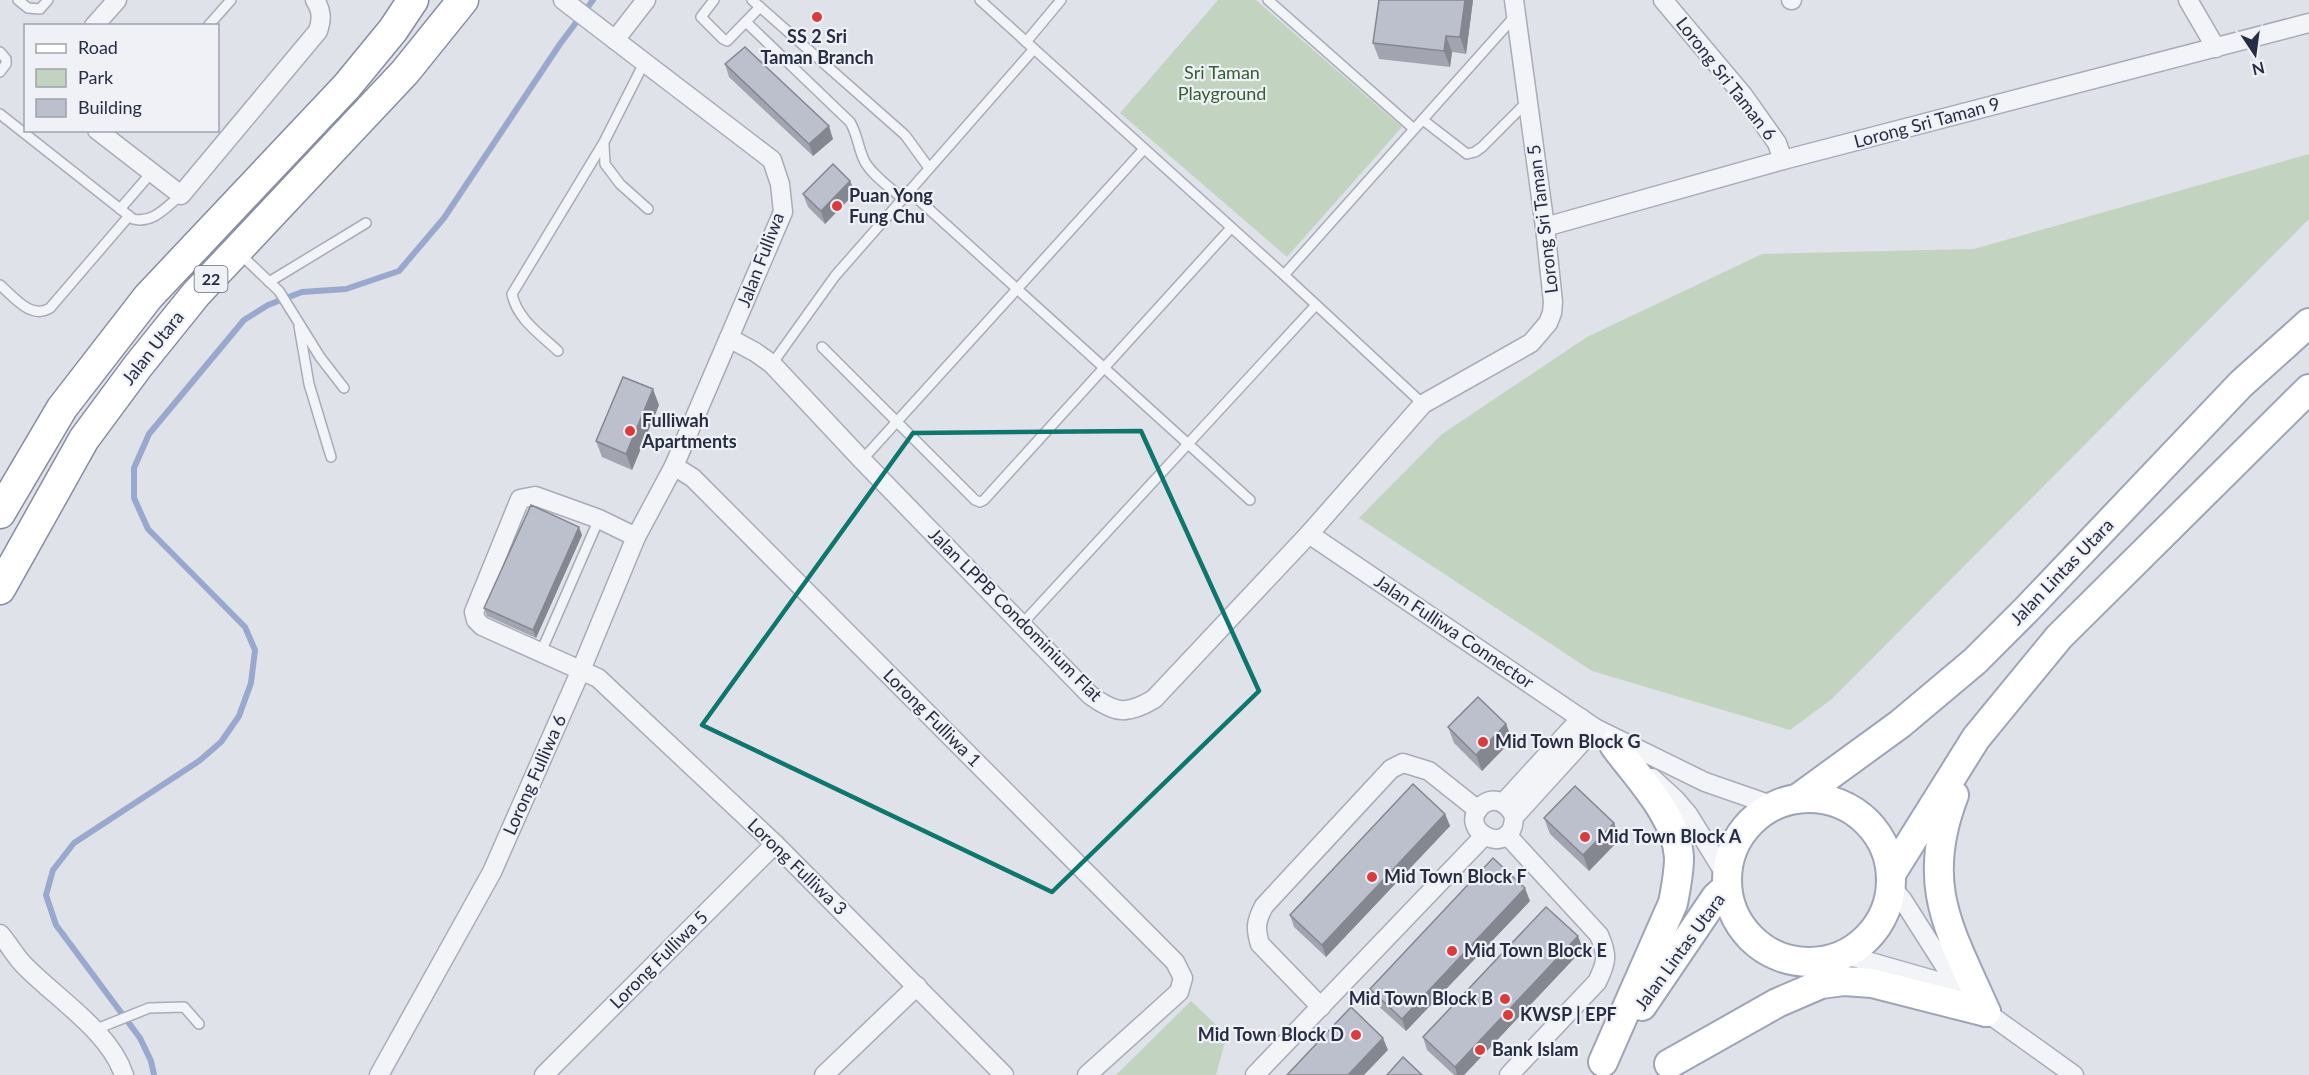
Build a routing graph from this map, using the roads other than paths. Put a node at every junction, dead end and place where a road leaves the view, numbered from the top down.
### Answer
1 (18, 0) edge
2 (48, 0) edge
3 (117, 0) edge
4 (231, 0) edge
5 (315, 0) edge
6 (403, 0) edge
7 (413, 0) edge
8 (428, 0) edge
9 (463, 0) edge
10 (563, 0) edge
11 (646, 0) edge
12 (714, 0) edge
13 (752, 0) edge
14 (980, 0) edge
15 (1061, 0) edge
16 (1268, 0) edge
17 (1663, 0) edge
18 (2188, 0) edge
19 (760, 7) junction
20 (1516, 7) edge
21 (746, 22) junction
22 (2309, 23) edge
23 (96, 24) edge
24 (210, 24) edge
25 (393, 30) junction
26 (615, 40) junction
27 (1026, 42) junction
28 (2216, 48) junction
29 (1034, 49) junction
30 (0, 52) edge
31 (644, 63) junction
32 (0, 72) edge
33 (1528, 100) junction
34 (0, 114) edge
35 (1423, 120) junction
36 (1414, 129) junction
37 (105, 133) edge
38 (604, 142) junction
39 (1144, 149) junction
40 (1783, 160) junction
41 (929, 168) junction
42 (152, 172) junction
43 (181, 195) junction
44 (906, 195) junction
45 (120, 209) junction
46 (648, 209) dead end
47 (129, 216) junction
48 (366, 223) dead end
49 (1545, 227) junction
50 (1231, 228) junction
51 (237, 251) junction
52 (1284, 275) junction
53 (269, 282) junction
54 (0, 285) edge
55 (1017, 289) junction
56 (1316, 305) junction
57 (297, 318) junction
58 (2309, 323) edge
59 (729, 338) junction
60 (822, 347) dead end
61 (558, 351) dead end
62 (772, 364) junction
63 (1104, 368) junction
64 (344, 388) dead end
65 (2309, 389) edge
66 (1423, 404) junction
67 (897, 422) junction
68 (1188, 444) junction
69 (331, 457) dead end
70 (862, 460) junction
71 (674, 466) junction
72 (1250, 500) dead end
73 (0, 513) edge
74 (599, 519) junction
75 (1309, 534) junction
76 (636, 537) junction
77 (0, 590) edge
78 (1022, 624) junction
79 (541, 652) junction
80 (581, 670) junction
81 (1597, 731) junction
82 (1976, 738) junction
83 (1785, 803) junction
84 (1478, 810) junction
85 (1508, 810) junction
86 (1507, 835) junction
87 (1484, 836) junction
88 (775, 844) junction
89 (1891, 880) junction
90 (1727, 882) junction
91 (0, 934) edge
92 (1826, 960) junction
93 (916, 986) junction
94 (1958, 987) junction
95 (1321, 1008) junction
96 (1986, 1012) junction
97 (199, 1024) dead end
98 (94, 1030) junction
99 (1597, 1068) edge
100 (1664, 1069) edge
101 (124, 1075) edge
102 (379, 1075) edge
103 (543, 1075) edge
104 (824, 1075) edge
105 (1004, 1075) edge
106 (1087, 1075) edge
107 (1255, 1075) edge
108 (1509, 1075) edge
109 (2074, 1075) edge

1 - 2 lane
3 - 23 street
4 - 24 lane
5 - 43 street
6 - 25 street
7 - 25 highway, Jalan Utara / 22
8 - 25 highway
9 - 51 highway, Jalan Utara / 22
10 - 26 street, Jalan Fulliwa
11 - 26 street
12 - 21 lane
13 - 19 lane
14 - 27 lane
15 - 27 lane
16 - 36 lane
17 - 40 street, Lorong Sri Taman 6
18 - 28 street
19 - 21 lane
19 - 41 lane
20 - 33 street, Lorong Sri Taman 5
20 - 35 lane
21 - 44 lane
22 - 28 street, Lorong Sri Taman 9
25 - 73 highway, Jalan Utara / 22
26 - 31 street, Jalan Fulliwa
27 - 29 lane
28 - 40 street, Lorong Sri Taman 9
29 - 39 lane
29 - 41 lane
30 - 32 lane
31 - 38 lane
31 - 59 street, Jalan Fulliwa
33 - 35 lane
33 - 49 street, Lorong Sri Taman 5
34 - 45 lane
35 - 36 lane
36 - 52 lane
37 - 42 street
38 - 46 lane
38 - 61 lane
39 - 50 lane
39 - 55 lane
40 - 49 street, Lorong Sri Taman 9
41 - 44 lane
42 - 43 street
42 - 45 lane
43 - 47 lane
44 - 55 lane
44 - 62 lane
45 - 47 lane
47 - 54 lane
48 - 53 lane
49 - 66 street, Lorong Sri Taman 5
50 - 52 lane
50 - 63 lane
51 - 53 lane
51 - 77 highway, Jalan Utara / 22
52 - 56 lane
53 - 57 lane
55 - 63 lane
55 - 67 lane
56 - 66 lane
56 - 68 lane
57 - 64 lane
57 - 69 lane
58 - 83 main road, Jalan Lintas Utara
59 - 62 street, Jalan LPPB Condominium Flat
59 - 71 street, Jalan Fulliwa
60 - 67 lane
62 - 70 street, Jalan LPPB Condominium Flat
63 - 67 lane
63 - 68 lane
65 - 82 main road
66 - 75 street, Jalan LPPB Condominium Flat
67 - 70 lane
68 - 72 lane
68 - 78 lane
70 - 78 street, Jalan LPPB Condominium Flat
71 - 76 street, Lorong Fulliwa 6
71 - 106 street, Lorong Fulliwa 1
74 - 76 street
74 - 79 lane
74 - 79 street, Lorong Fulliwa 3
75 - 78 street, Jalan LPPB Condominium Flat
75 - 81 street, Jalan Fulliwa Connector
76 - 80 street, Lorong Fulliwa 6
79 - 80 street, Lorong Fulliwa 3
80 - 88 street, Lorong Fulliwa 3
80 - 102 street, Lorong Fulliwa 6
81 - 83 street, Jalan Fulliwa Connector
81 - 85 street
81 - 90 street, Jalan Fulliwa Connector
81 - 99 main road
82 - 89 main road
82 - 96 main road
83 - 89 main road
83 - 90 main road
84 - 85 street
84 - 87 street
84 - 95 street
85 - 86 street
86 - 87 street
86 - 108 street
87 - 95 street
88 - 93 street, Lorong Fulliwa 3
88 - 103 street, Lorong Fulliwa 5
89 - 92 main road
89 - 94 street
90 - 92 main road
90 - 99 main road, Jalan Lintas Utara
91 - 98 street
92 - 94 street
92 - 100 main road
93 - 104 street
93 - 105 street, Lorong Fulliwa 3
94 - 96 street
95 - 107 street
96 - 100 main road
96 - 109 street
97 - 98 lane
98 - 101 street

